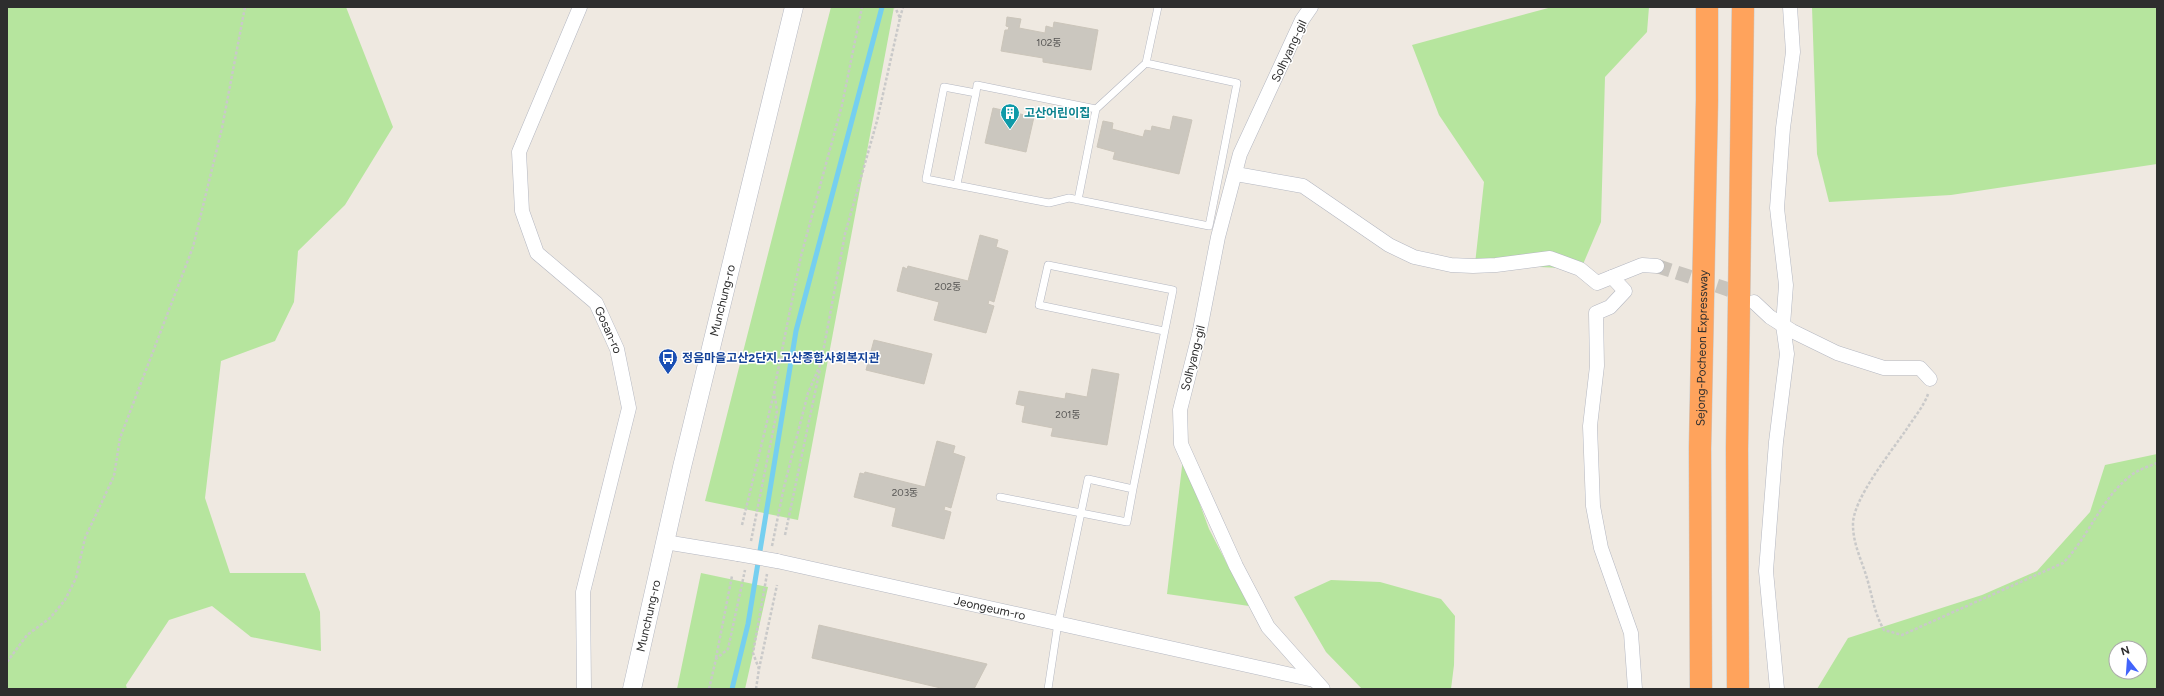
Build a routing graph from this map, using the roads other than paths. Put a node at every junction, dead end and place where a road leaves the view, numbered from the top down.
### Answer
1 (580, 7) edge
2 (794, 7) edge
3 (1158, 7) edge
4 (1311, 7) edge
5 (1707, 7) edge
6 (1743, 7) edge
7 (1790, 7) edge
8 (1146, 63) junction
9 (976, 93) junction
10 (1096, 109) junction
11 (1236, 174) junction
12 (957, 184) junction
13 (1078, 200) junction
14 (1657, 266) tunnel mouth
15 (1612, 277) junction
16 (1754, 302) tunnel mouth
17 (1783, 325) junction
18 (1164, 331) junction
19 (1930, 379) road end
20 (1133, 489) junction
21 (1000, 497) dead end
22 (1081, 512) junction
23 (665, 542) junction
24 (1058, 623) junction
25 (1319, 684) edge
26 (584, 689) edge
27 (632, 689) edge
28 (1048, 689) edge
29 (1635, 689) edge
30 (1700, 689) edge
31 (1738, 689) edge
32 (1778, 689) edge

1 - 26 street, Gosan-ro
2 - 23 street, Munchung-ro
3 - 8 lane
4 - 11 street, Solhyang-gil
5 - 30 highway, Sejong-Pocheon Expressway
6 - 31 highway
7 - 17 street
8 - 10 lane
8 - 13 lane
9 - 10 lane
9 - 12 lane
9 - 12 lane
10 - 13 lane
11 - 15 street
11 - 25 street, Solhyang-gil
12 - 13 lane
14 - 15 street
15 - 29 street
16 - 17 street
17 - 19 street
17 - 32 street
18 - 18 lane
18 - 20 lane
20 - 22 lane
20 - 22 lane
21 - 22 lane
22 - 24 lane
23 - 24 street, Jeongeum-ro, bridge
23 - 27 street, Munchung-ro
24 - 25 street, Jeongeum-ro
24 - 28 lane

